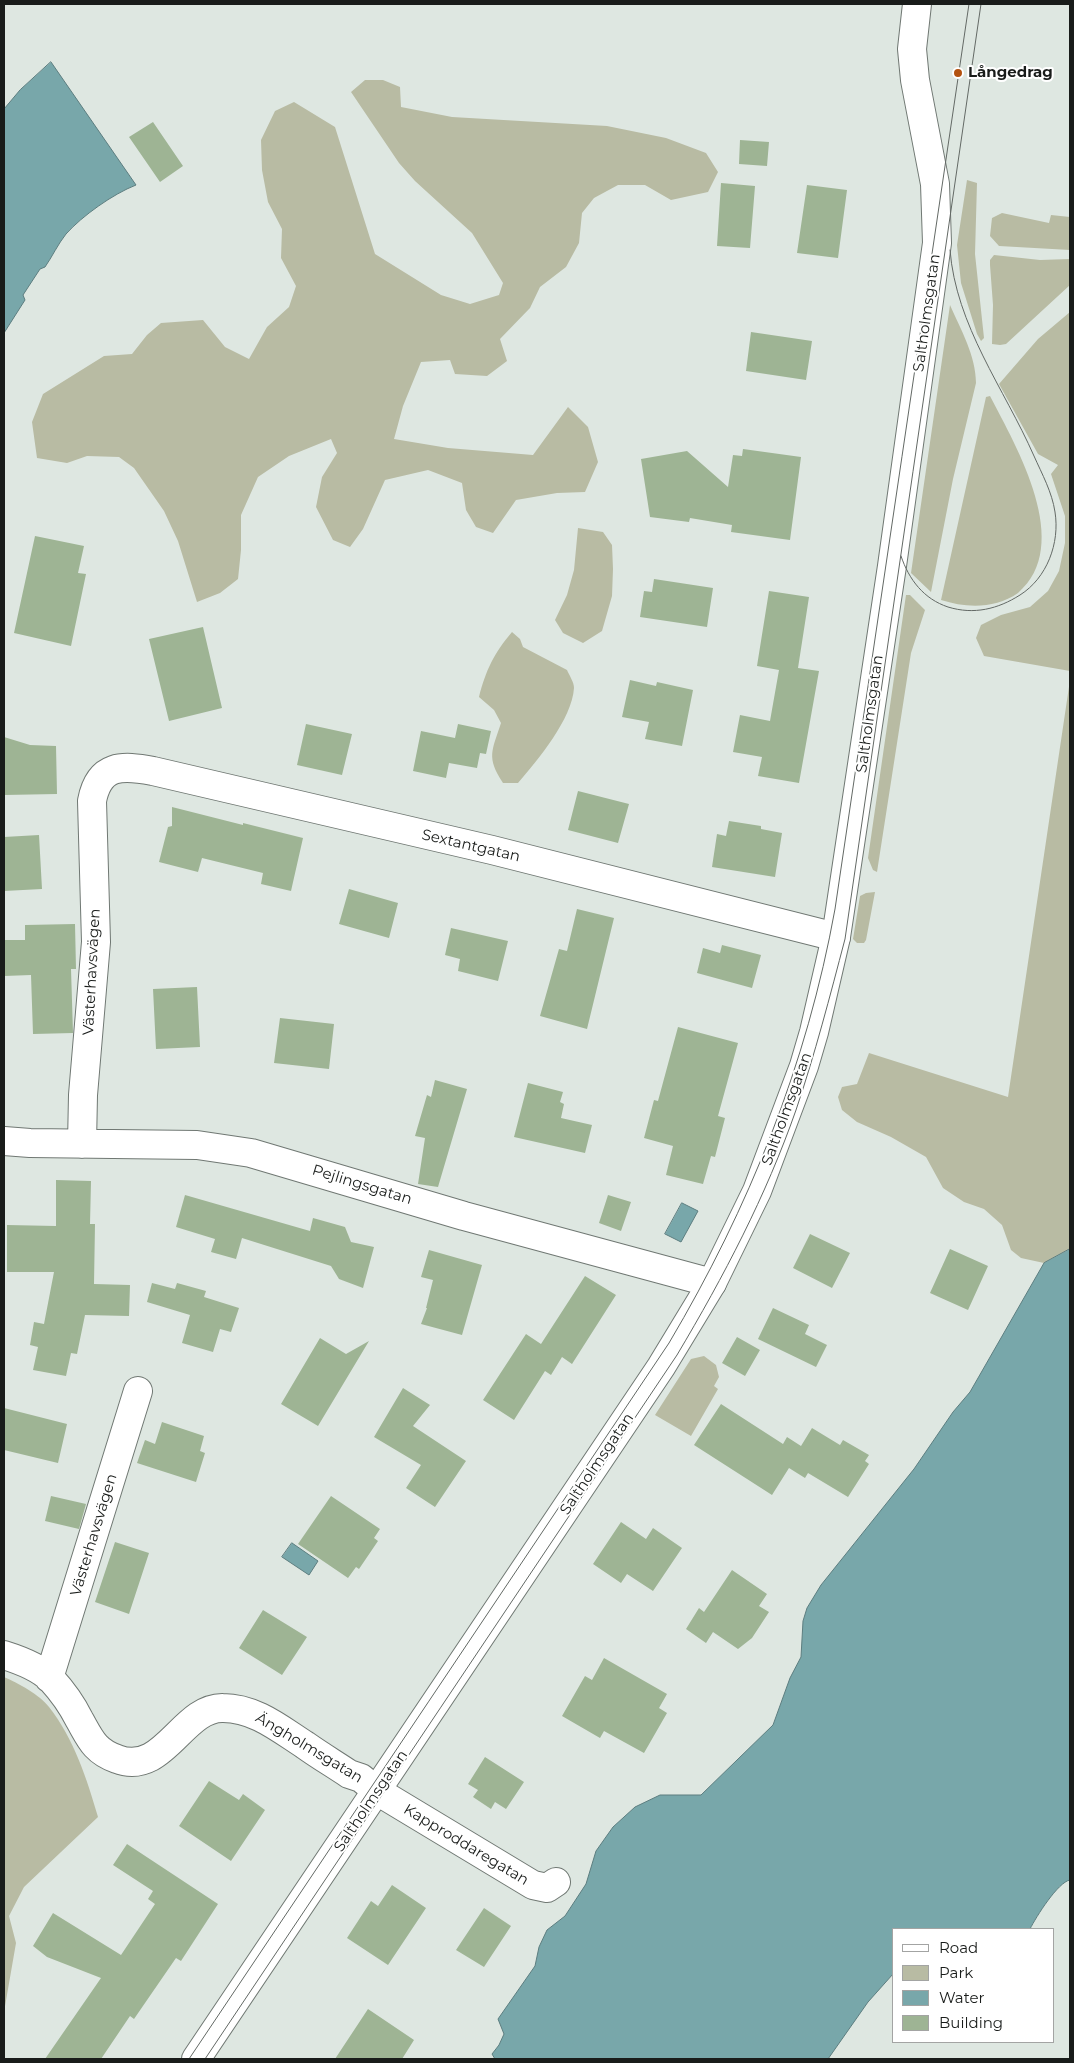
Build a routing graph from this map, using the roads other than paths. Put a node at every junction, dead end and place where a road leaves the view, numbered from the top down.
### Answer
1 (917, 4) edge
2 (105, 774) joint
3 (836, 937) junction
4 (4, 1141) edge
5 (82, 1144) junction
6 (712, 1283) junction
7 (138, 1391) dead end
8 (4, 1655) edge
9 (49, 1678) junction
10 (377, 1791) junction
11 (556, 1882) dead end
12 (196, 2059) edge

1 - 3 street, Saltholmsgatan
2 - 3 street, Sextantgatan
2 - 5 street, Västerhavsvägen
3 - 6 street, Saltholmsgatan
4 - 5 street, Pejlingsgatan
5 - 6 street, Pejlingsgatan
6 - 10 street, Saltholmsgatan
7 - 9 street, Västerhavsvägen
8 - 9 street, Ängholmsgatan
9 - 10 street, Ängholmsgatan
10 - 11 street, Kapproddaregatan
10 - 12 street, Saltholmsgatan

